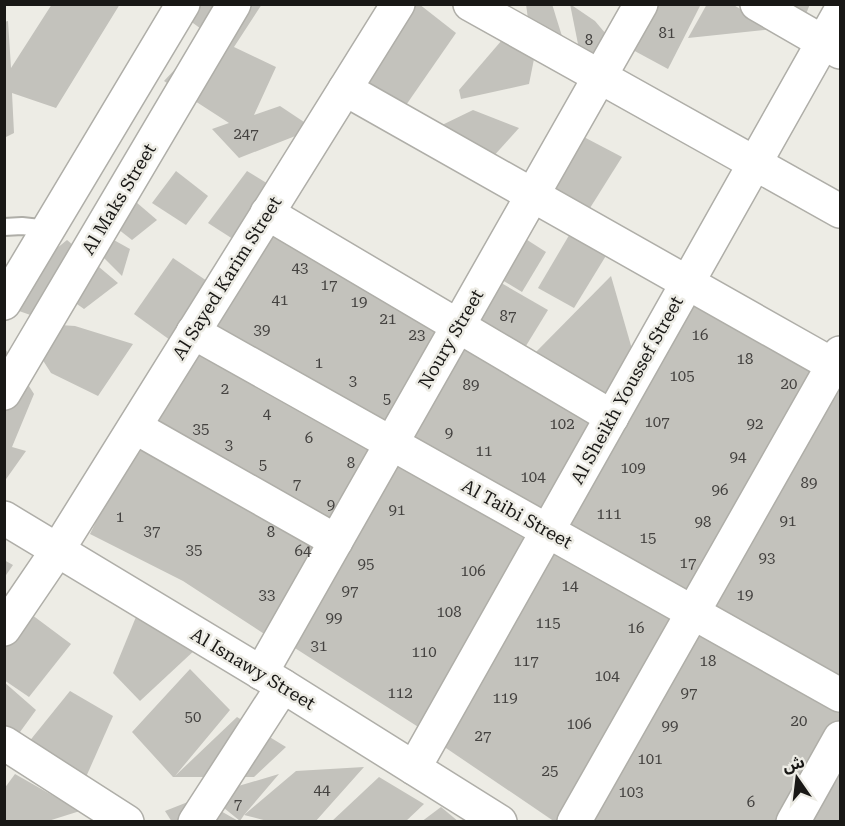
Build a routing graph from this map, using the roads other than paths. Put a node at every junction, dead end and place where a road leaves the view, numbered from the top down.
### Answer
1 (183, 4) edge
2 (234, 4) edge
3 (398, 4) edge
4 (470, 4) edge
5 (641, 4) edge
6 (757, 4) edge
7 (840, 12) edge
8 (832, 47) edge
9 (600, 77) junction
10 (345, 89) junction
11 (755, 163) junction
12 (533, 195) junction
13 (840, 211) edge
14 (267, 213) junction
15 (4, 227) edge
16 (49, 229) junction
17 (688, 282) junction
18 (4, 303) edge
19 (458, 326) junction
20 (193, 332) junction
21 (838, 362) edge
22 (4, 393) edge
23 (612, 417) junction
24 (135, 427) junction
25 (392, 444) junction
26 (4, 518) edge
27 (548, 531) junction
28 (336, 542) junction
29 (57, 551) junction
30 (693, 612) junction
31 (4, 629) edge
32 (272, 680) junction
33 (840, 695) edge
34 (840, 738) edge
35 (4, 744) edge
36 (414, 768) junction
37 (499, 821) edge
38 (128, 822) edge
39 (195, 822) edge
40 (574, 822) edge
41 (794, 822) edge

1 - 16 street
2 - 22 street, Al Maks Street
3 - 10 street, Al Sayed Karim Street
4 - 9 street
5 - 9 street, Noury Street
6 - 8 street
7 - 8 street, Al Sheikh Youssef Street
8 - 11 street, Al Sheikh Youssef Street
9 - 11 street
9 - 12 street, Noury Street
10 - 12 street
10 - 14 street, Al Sayed Karim Street
11 - 13 street
11 - 17 street, Al Sheikh Youssef Street
12 - 17 street
12 - 19 street, Noury Street
14 - 19 street
14 - 20 street, Al Sayed Karim Street
15 - 16 lane
16 - 18 street
17 - 21 street
17 - 23 street, Al Sheikh Youssef Street
19 - 23 street
19 - 25 street, Noury Street
20 - 24 street, Al Sayed Karim Street
20 - 25 street, Al Taibi Street
21 - 30 street
23 - 27 street, Al Sheikh Youssef Street
24 - 28 street
24 - 29 street, Al Sayed Karim Street
25 - 27 street, Al Taibi Street
25 - 28 street, Noury Street
26 - 29 street, Al Isnawy Street
27 - 30 street, Al Taibi Street
27 - 36 street, Al Sheikh Youssef Street
28 - 32 street, Noury Street
29 - 31 street, Al Sayed Karim Street
29 - 32 street, Al Isnawy Street
30 - 33 street, Al Taibi Street
30 - 40 street
32 - 36 street, Al Isnawy Street
32 - 39 street, Noury Street
34 - 41 street
35 - 38 street
36 - 37 street, Al Isnawy Street

